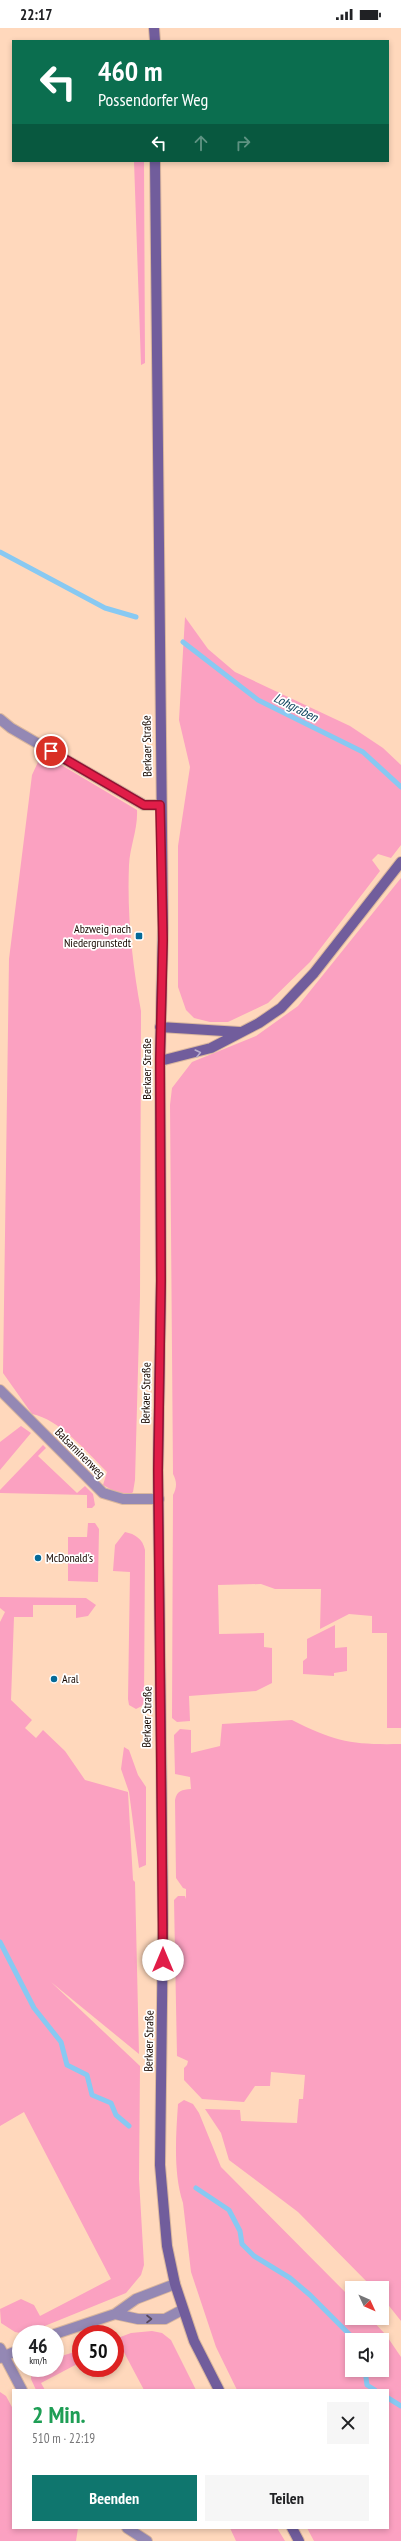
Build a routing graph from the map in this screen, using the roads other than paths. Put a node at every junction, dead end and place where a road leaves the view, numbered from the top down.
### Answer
1 (154, 28) edge
2 (155, 40) edge
3 (155, 162) edge
4 (0, 719) edge
5 (160, 805) junction
6 (401, 862) edge
7 (160, 1027) junction
8 (240, 1032) junction
9 (160, 1060) junction
10 (0, 1390) edge
11 (159, 1499) junction
12 (175, 2284) junction
13 (182, 2310) junction
14 (115, 2314) junction
15 (64, 2331) edge
16 (12, 2351) edge
17 (1, 2354) edge
18 (21, 2389) edge
19 (218, 2389) edge
20 (129, 2529) edge
21 (293, 2529) edge
22 (147, 2541) edge
23 (299, 2541) edge

1 - 2 main road
3 - 5 main road, Berkaer Straße
4 - 5 street
5 - 7 main road, Berkaer Straße
6 - 8 main road
7 - 8 main road
7 - 9 main road, Berkaer Straße
9 -> 8 main road
9 - 11 main road, Berkaer Straße
10 - 11 street, Balsaminenweg
11 - 12 main road, Berkaer Straße
12 - 13 main road, Berkaer Straße
12 - 14 street
14 -> 13 street
13 - 19 main road, Berkaer Straße
14 - 15 street
16 - 17 street
17 - 18 street
20 - 22 street
21 - 23 main road

